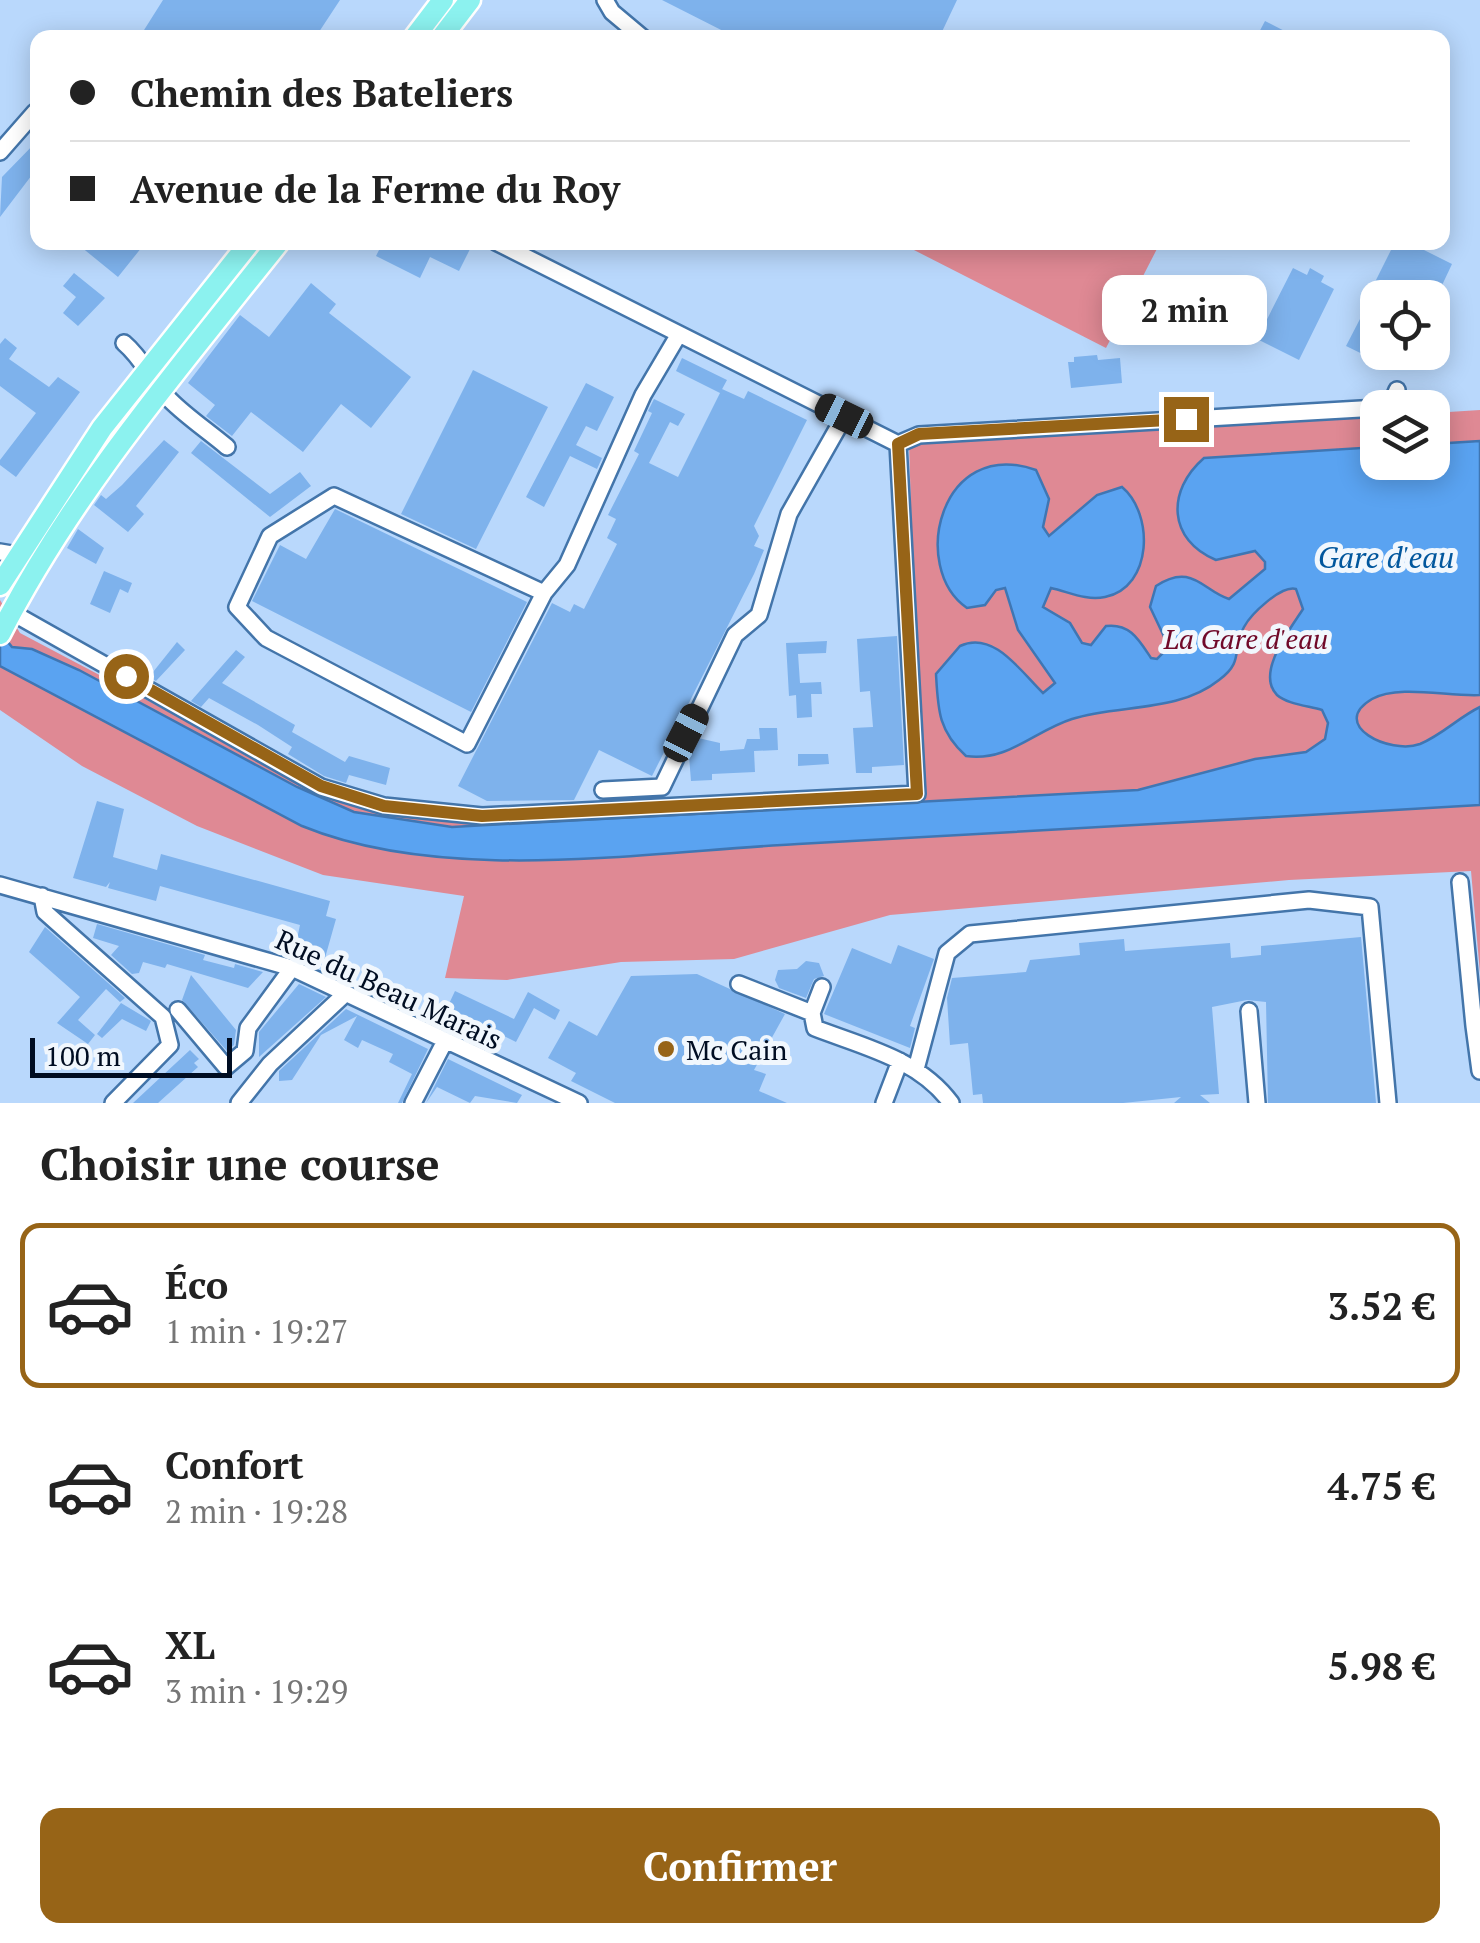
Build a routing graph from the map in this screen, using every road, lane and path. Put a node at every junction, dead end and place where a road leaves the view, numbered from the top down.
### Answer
1 (442, 0) edge
2 (470, 0) edge
3 (605, 0) edge
4 (420, 30) edge
5 (447, 30) edge
6 (635, 30) edge
7 (30, 118) edge
8 (0, 152) edge
9 (244, 250) edge
10 (272, 250) edge
11 (512, 250) edge
12 (679, 334) junction
13 (124, 343) dead end
14 (146, 370) junction
15 (162, 390) junction
16 (1360, 409) edge
17 (844, 416) junction
18 (898, 444) junction
19 (227, 447) dead end
20 (9, 554) edge
21 (1, 584) edge
22 (544, 593) junction
23 (6, 623) edge
24 (603, 790) dead end
25 (1460, 882) dead end
26 (0, 885) edge
27 (42, 896) junction
28 (292, 968) junction
29 (739, 984) dead end
30 (822, 987) dead end
31 (346, 993) junction
32 (178, 1010) dead end
33 (1250, 1011) dead end
34 (812, 1014) junction
35 (1477, 1026) edge
36 (444, 1041) junction
37 (900, 1061) junction
38 (916, 1069) junction
39 (1480, 1071) edge
40 (112, 1103) edge
41 (239, 1103) edge
42 (413, 1103) edge
43 (578, 1103) edge
44 (884, 1103) edge
45 (951, 1103) edge
46 (1257, 1103) edge
47 (1388, 1103) edge

1 - 4 main road
2 - 5 main road
3 - 6 street
7 - 8 street
9 - 14 main road
10 - 15 main road
11 - 12 street
12 - 17 street
12 - 22 street
13 - 14 street
14 - 15 street
14 - 20 main road
15 - 19 street
15 - 23 main road
16 - 18 street
17 - 18 street
17 - 24 street
18 - 23 street
20 - 21 main road
22 - 22 street
25 - 35 street
26 - 27 street, Rue du Beau Marais
27 - 28 street, Rue du Beau Marais
27 - 40 street
28 - 31 street, Rue du Beau Marais
28 - 32 street
29 - 34 street
30 - 34 street
31 - 36 street, Rue du Beau Marais
31 - 41 street
33 - 46 street
34 - 37 street
35 - 39 street
36 - 42 street
36 - 43 street, Rue du Beau Marais
37 - 38 street
37 - 44 street
38 - 45 street
38 - 47 street

